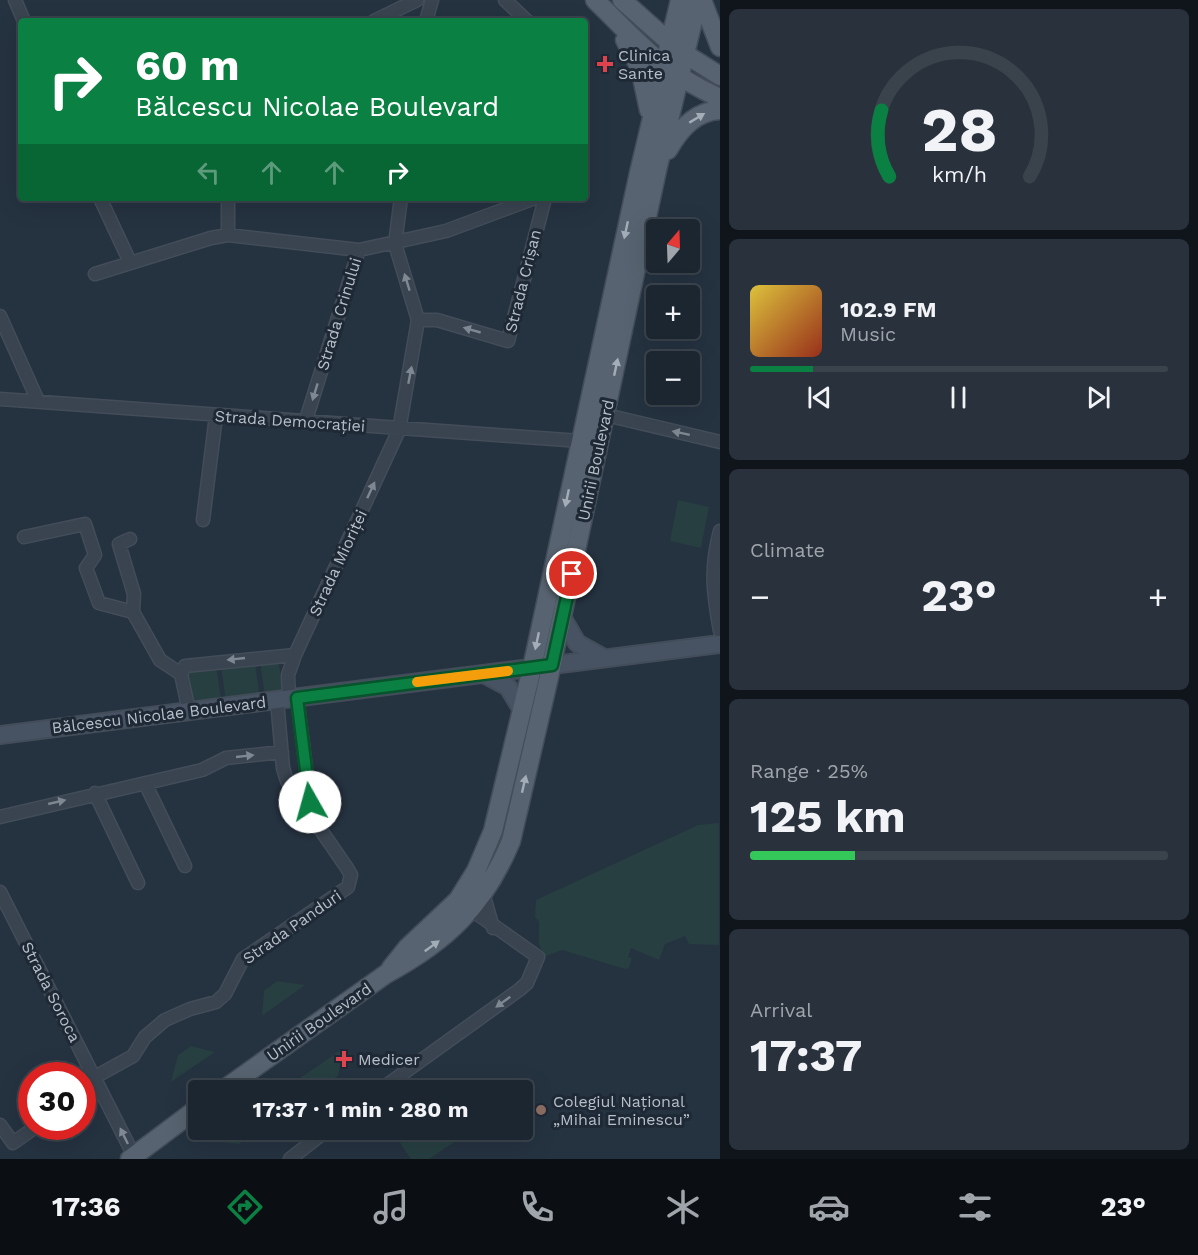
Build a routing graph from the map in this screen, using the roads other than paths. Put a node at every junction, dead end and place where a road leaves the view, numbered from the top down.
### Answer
1 (15, 0) edge
2 (417, 0) edge
3 (432, 0) edge
4 (505, 0) edge
5 (622, 0) edge
6 (680, 0) edge
7 (700, 0) edge
8 (600, 4) edge
9 (23, 18) edge
10 (380, 18) edge
11 (427, 18) edge
12 (524, 18) edge
13 (669, 43) junction
14 (720, 47) edge
15 (684, 54) junction
16 (663, 67) junction
17 (720, 76) edge
18 (679, 78) junction
19 (720, 98) edge
20 (720, 111) edge
21 (650, 123) junction
22 (657, 170) junction
23 (101, 201) edge
24 (228, 201) edge
25 (401, 201) edge
26 (527, 201) edge
27 (544, 201) edge
28 (228, 236) junction
29 (395, 244) junction
30 (359, 250) junction
31 (130, 262) junction
32 (95, 274) dead end
33 (0, 316) edge
34 (418, 320) junction
35 (0, 399) edge
36 (38, 401) junction
37 (606, 415) junction
38 (216, 416) junction
39 (305, 423) junction
40 (399, 430) junction
41 (580, 441) junction
42 (720, 442) edge
43 (203, 520) dead end
44 (720, 531) edge
45 (24, 537) dead end
46 (130, 539) dead end
47 (133, 612) junction
48 (562, 617) junction
49 (720, 631) edge
50 (720, 644) edge
51 (295, 655) junction
52 (602, 657) junction
53 (552, 665) junction
54 (532, 668) junction
55 (181, 674) junction
56 (484, 674) junction
57 (288, 699) junction
58 (522, 710) junction
59 (189, 711) junction
60 (0, 735) edge
61 (282, 752) junction
62 (145, 783) junction
63 (95, 793) junction
64 (0, 817) edge
65 (312, 820) junction
66 (481, 861) junction
67 (185, 866) dead end
68 (138, 883) dead end
69 (0, 892) edge
70 (476, 900) junction
71 (87, 1062) edge
72 (96, 1076) edge
73 (96, 1079) edge
74 (237, 1080) edge
75 (394, 1080) edge
76 (188, 1116) edge
77 (0, 1125) edge
78 (18, 1139) edge
79 (314, 1140) edge
80 (133, 1158) edge
81 (290, 1159) edge

1 - 9 street
2 - 10 street
3 - 11 street
4 - 12 street
5 - 13 main road
6 - 13 main road, Unirii Boulevard
7 - 14 main road
7 - 15 main road, Unirii Boulevard
8 - 16 main road
8 - 21 main road
13 - 15 main road
13 - 16 main road, Unirii Boulevard
15 - 17 main road
15 - 18 main road, Unirii Boulevard
16 - 18 main road
16 - 21 main road, Unirii Boulevard
18 - 19 main road
18 - 22 main road, Unirii Boulevard
22 -> 20 main road
21 -> 41 main road, Unirii Boulevard
37 -> 22 main road, Unirii Boulevard
23 - 31 street
24 - 28 street
25 - 29 street
26 - 29 street, Strada Crișan
27 -> 34 street, Strada Crișan
28 - 30 street
28 - 31 street
29 - 30 street, Strada Crinului
34 -> 29 street
30 -> 39 street, Strada Crinului
31 - 32 street
33 - 36 street
40 -> 34 street
35 - 36 street, Strada Democrației
36 - 38 street, Strada Democrației
42 -> 37 street
37 - 48 main road, Unirii Boulevard
38 - 39 street, Strada Democrației
38 - 43 street
39 - 40 street, Strada Democrației
40 - 41 street, Strada Democrației
51 -> 40 street, Strada Mioriței
41 -> 54 main road, Unirii Boulevard
44 - 49 street
45 - 47 street
46 - 47 street
47 - 55 street
48 - 52 street
48 - 53 main road, Unirii Boulevard
50 - 52 street, Bălcescu Nicolae Boulevard
51 -> 55 street
51 - 57 street, Strada Mioriței
52 - 53 street, Bălcescu Nicolae Boulevard
53 - 54 street, Bălcescu Nicolae Boulevard
70 -> 53 main road, Unirii Boulevard
54 - 56 street, Bălcescu Nicolae Boulevard
54 - 58 main road, Unirii Boulevard
55 - 59 street
56 - 57 street, Bălcescu Nicolae Boulevard
56 - 58 street
57 - 59 street, Bălcescu Nicolae Boulevard
57 - 61 street, Strada Panduri
57 - 65 street, Strada Panduri
58 - 66 main road, Unirii Boulevard
59 - 60 street, Bălcescu Nicolae Boulevard
62 -> 61 street
61 - 65 street, Strada Panduri
62 - 63 street
62 - 67 street
64 -> 63 street
63 - 68 street
65 - 72 street, Strada Panduri
66 - 70 main road
66 - 70 main road, Unirii Boulevard
69 - 71 street, Strada Soroca
70 - 74 main road, Unirii Boulevard
70 -> 75 street
80 -> 73 street, Strada Soroca
76 - 80 main road
77 - 78 street
79 - 81 street

